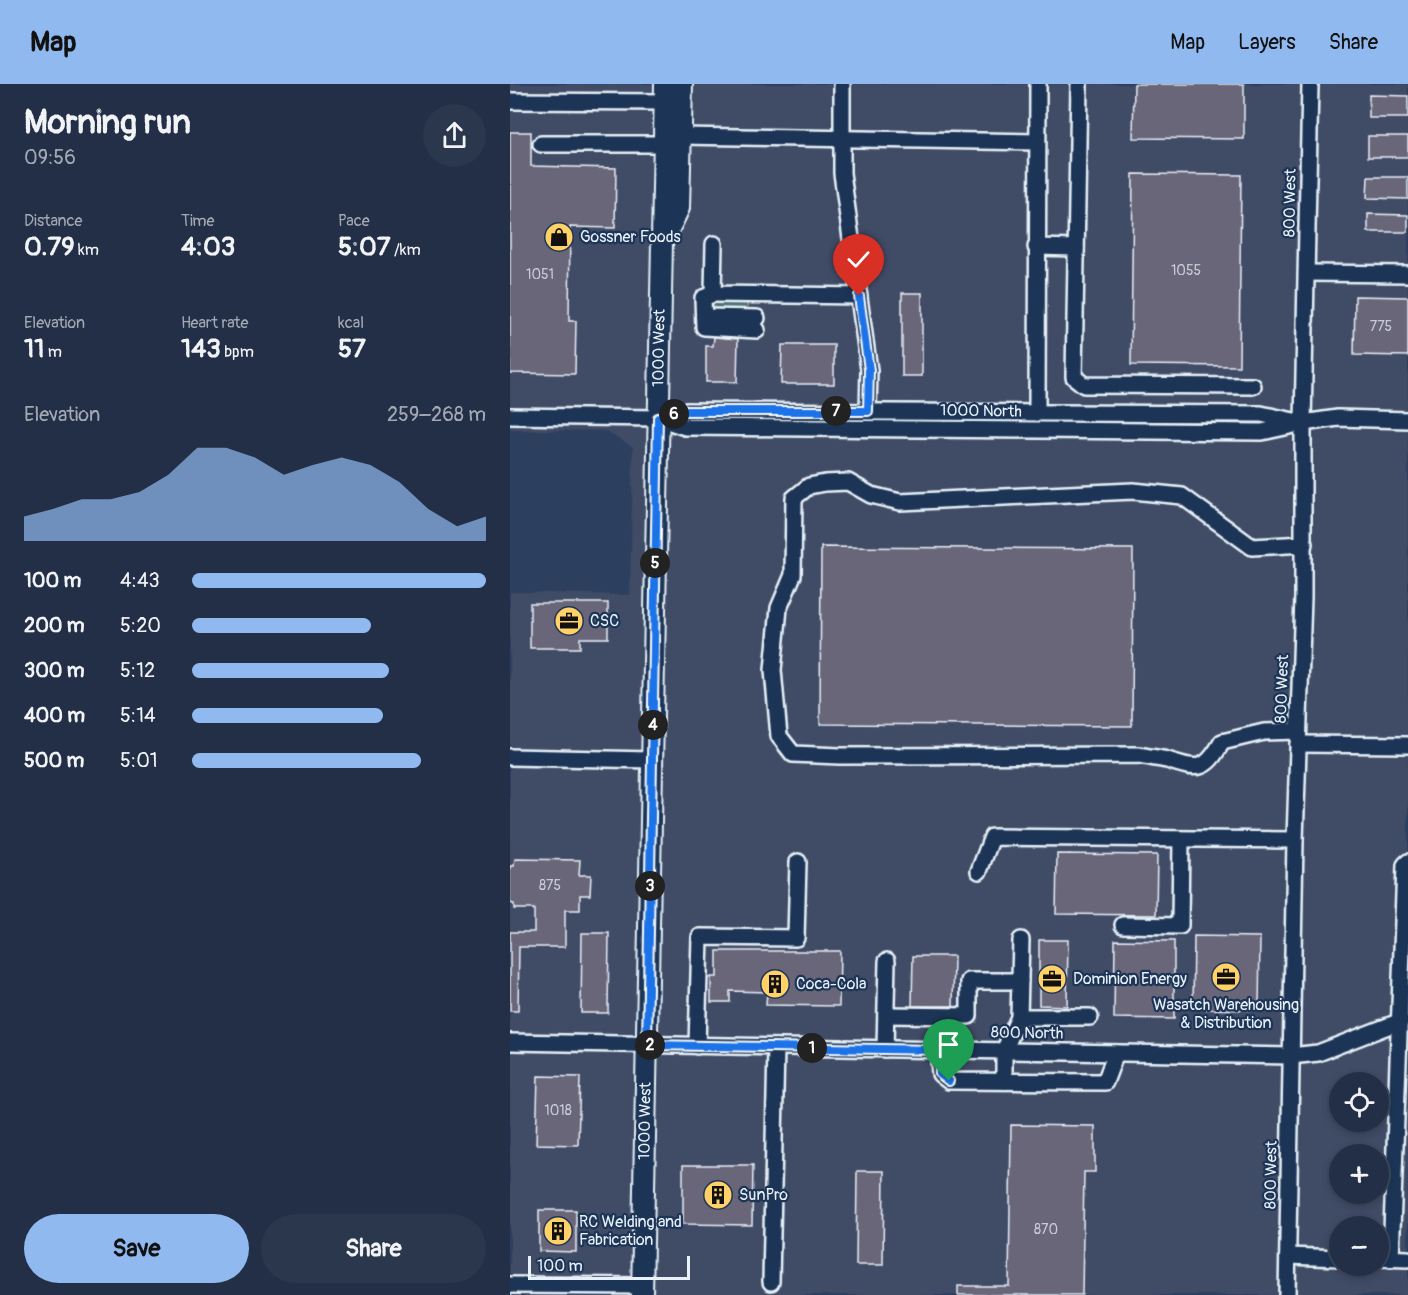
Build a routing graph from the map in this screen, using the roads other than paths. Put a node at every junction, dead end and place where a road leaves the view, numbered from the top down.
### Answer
1 (681, 84) edge
2 (842, 84) edge
3 (1038, 84) edge
4 (1079, 84) edge
5 (1310, 84) edge
6 (664, 93) edge
7 (510, 101) edge
8 (842, 139) junction
9 (672, 140) junction
10 (1038, 142) junction
11 (542, 144) dead end
12 (714, 244) dead end
13 (1036, 247) junction
14 (1076, 248) junction
15 (1307, 273) junction
16 (1408, 274) edge
17 (713, 294) junction
18 (859, 296) junction
19 (757, 324) dead end
20 (1253, 386) dead end
21 (868, 411) junction
22 (1037, 413) junction
23 (510, 416) edge
24 (658, 418) junction
25 (1408, 420) edge
26 (1304, 423) junction
27 (1304, 544) junction
28 (1298, 737) junction
29 (1408, 745) edge
30 (510, 757) edge
31 (652, 760) junction
32 (1180, 839) junction
33 (1295, 840) junction
34 (798, 862) dead end
35 (1408, 862) edge
36 (979, 871) dead end
37 (1123, 925) dead end
38 (1021, 940) dead end
39 (887, 961) dead end
40 (1020, 981) junction
41 (886, 1015) junction
42 (1019, 1017) junction
43 (1090, 1017) dead end
44 (1401, 1021) junction
45 (510, 1042) edge
46 (647, 1045) junction
47 (697, 1046) junction
48 (776, 1047) junction
49 (885, 1049) junction
50 (939, 1050) junction
51 (1005, 1051) junction
52 (1116, 1053) junction
53 (1291, 1056) junction
54 (1004, 1081) junction
55 (1388, 1216) edge
56 (1288, 1256) junction
57 (1329, 1257) edge
58 (1389, 1259) edge
59 (1408, 1259) edge
60 (771, 1282) dead end
61 (510, 1285) edge
62 (643, 1290) edge
63 (1287, 1295) edge

1 - 9 main road
2 - 8 street
3 - 10 street
4 - 14 street
5 - 15 street, 800 West
6 - 7 street
6 - 9 main road, 1000 West
8 - 9 street
8 - 10 street
8 - 18 street
9 - 11 street
9 - 24 main road, 1000 West
10 - 13 street
12 - 17 street
13 - 14 street
13 - 22 street
14 - 20 street
15 - 16 street
15 - 26 street, 800 West
17 - 18 street
17 - 19 street
18 - 21 street
21 - 22 street, 1000 North
21 - 24 street, 1000 North
22 - 26 street, 1000 North
23 - 24 street, 1000 North
24 - 26 street, 1000 North
24 - 31 main road, 1000 West
25 - 26 street, 1000 North
26 - 27 street, 800 West
27 - 28 street, 800 West
27 - 28 street
28 - 29 street
28 - 33 street, 800 West
30 - 31 street
31 - 46 main road, 1000 West
32 - 33 street
32 - 36 street
32 - 37 street
33 - 53 street, 800 West
34 - 47 street
35 - 44 street
38 - 40 street
39 - 41 street
40 - 41 street
40 - 42 street
41 - 49 street
42 - 43 street
42 - 51 street
44 - 53 street, 800 North
44 - 55 street
45 - 46 street, 800 North
46 - 47 street, 800 North
46 - 62 main road, 1000 West
47 - 48 street, 800 North
48 - 49 street, 800 North
48 - 60 street
49 - 50 street, 800 North
50 - 51 street, 800 North
50 - 54 street
51 - 52 street, 800 North
51 - 54 street
52 - 53 street, 800 North
52 - 54 street
53 - 56 street, 800 West
56 - 57 street
56 - 63 street, 800 West
58 - 59 street
61 - 62 street

